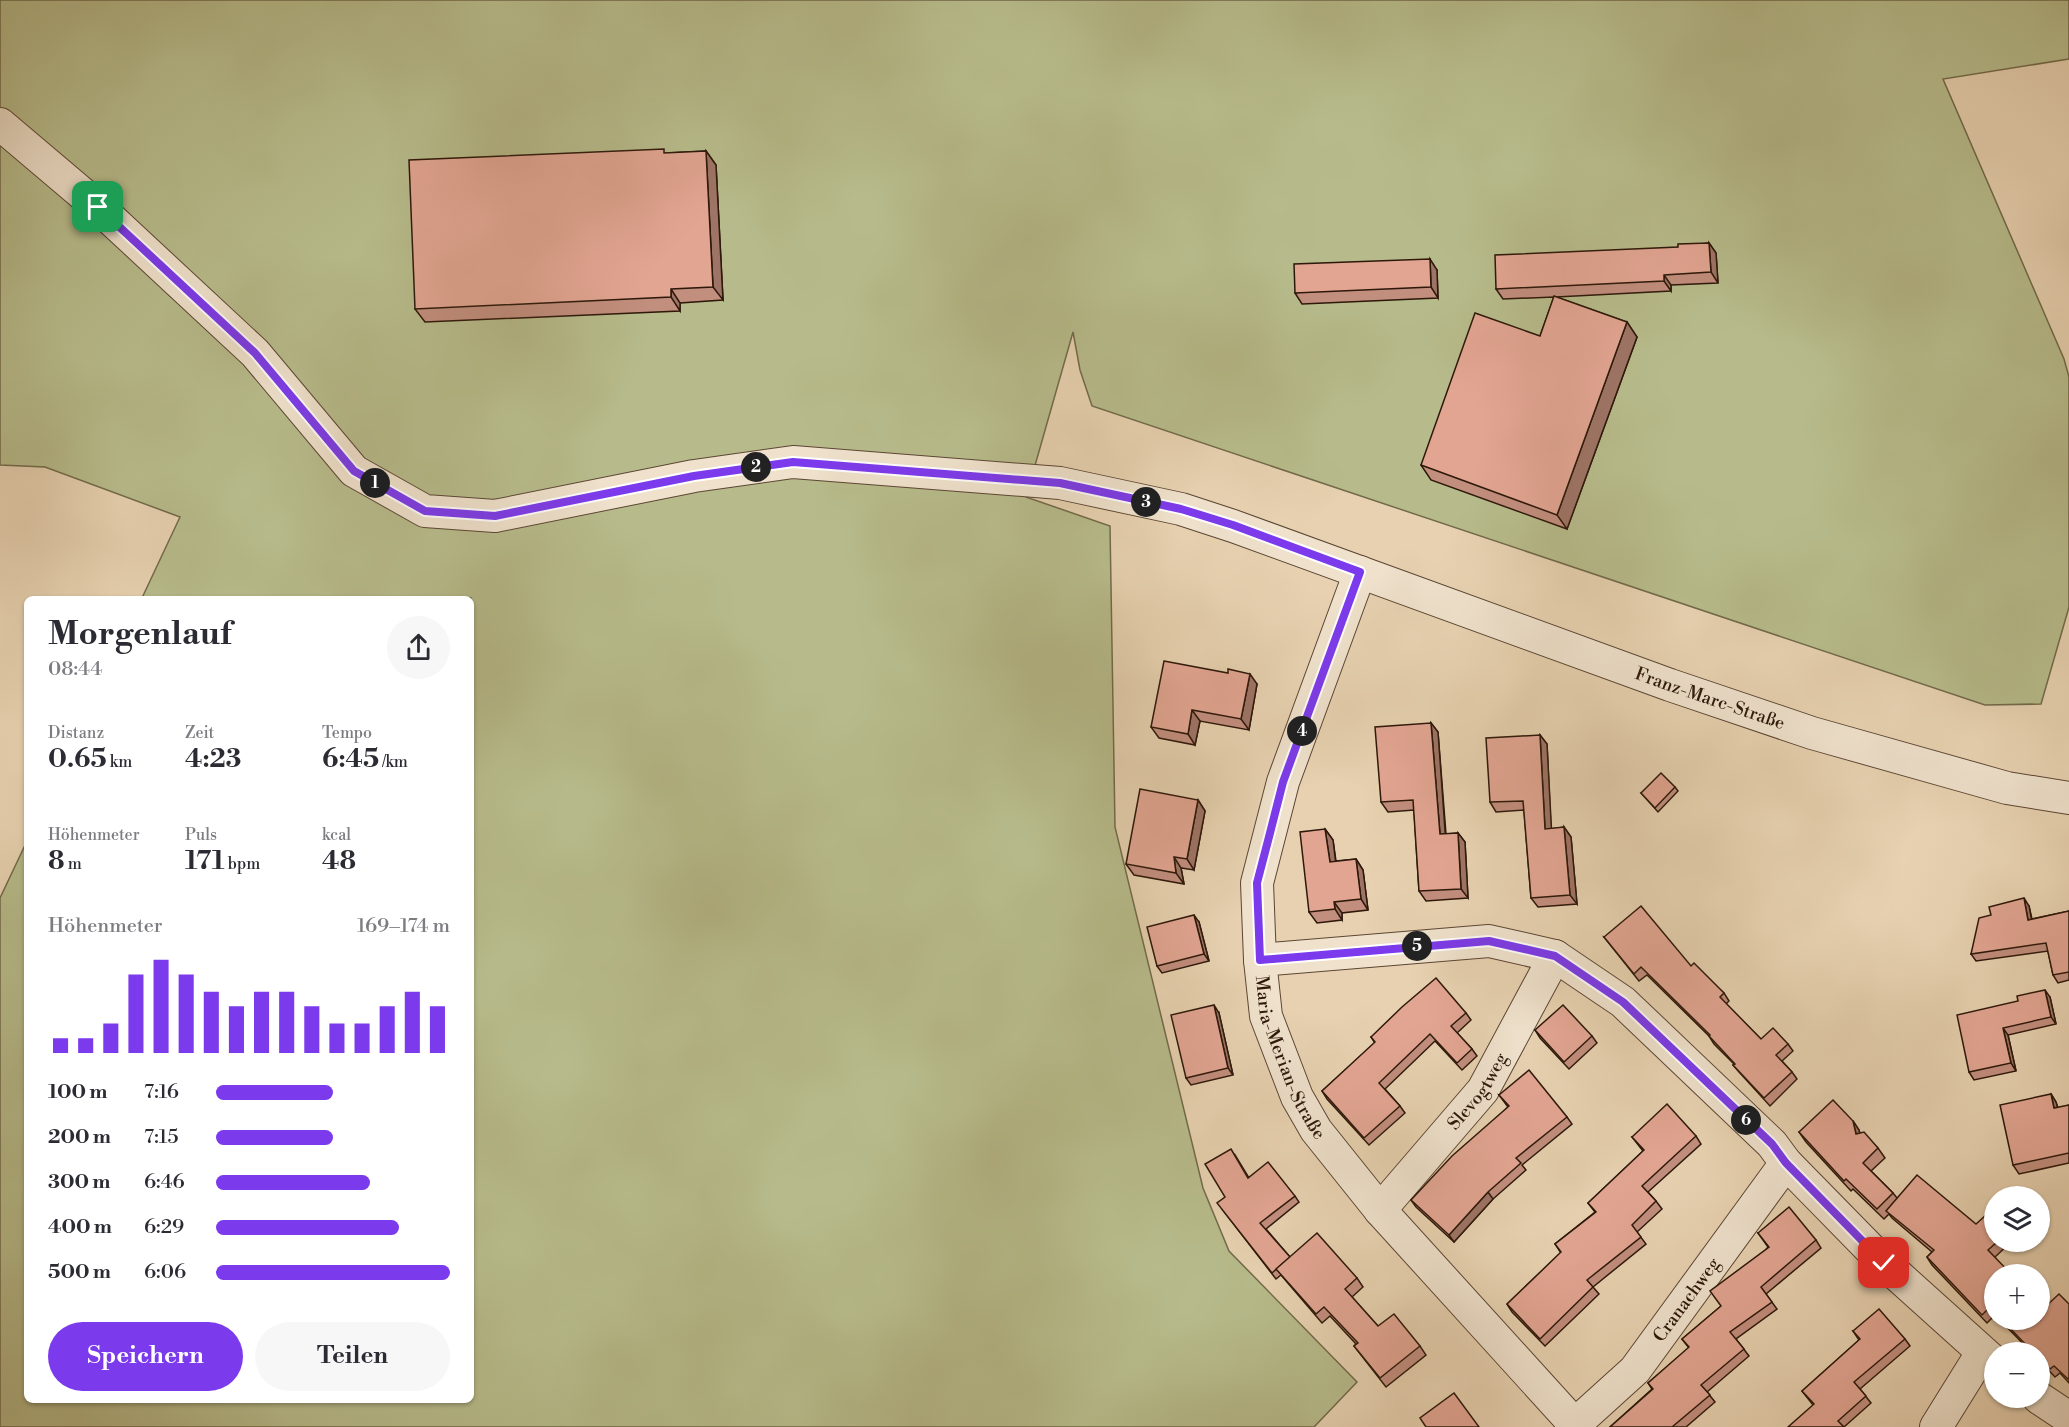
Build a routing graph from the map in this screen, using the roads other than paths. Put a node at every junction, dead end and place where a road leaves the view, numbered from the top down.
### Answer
1 (0, 124) edge
2 (1360, 572) junction
3 (2069, 798) edge
4 (1555, 956) junction
5 (1260, 960) junction
6 (1786, 1163) junction
7 (1380, 1210) junction
8 (1984, 1353) edge
9 (1984, 1365) edge
10 (2050, 1405) edge
11 (2069, 1418) edge
12 (1574, 1426) edge
13 (1936, 1427) edge

1 - 2 street, Franz-Marc-Straße
2 - 3 street, Franz-Marc-Straße
2 - 5 street, Maria-Merian-Straße
4 - 5 street
4 - 6 street
4 - 7 street, Slevogtweg
5 - 7 street, Maria-Merian-Straße
6 - 8 street
6 - 12 street, Cranachweg
7 - 12 street, Maria-Merian-Straße
9 - 13 street
10 - 11 street

